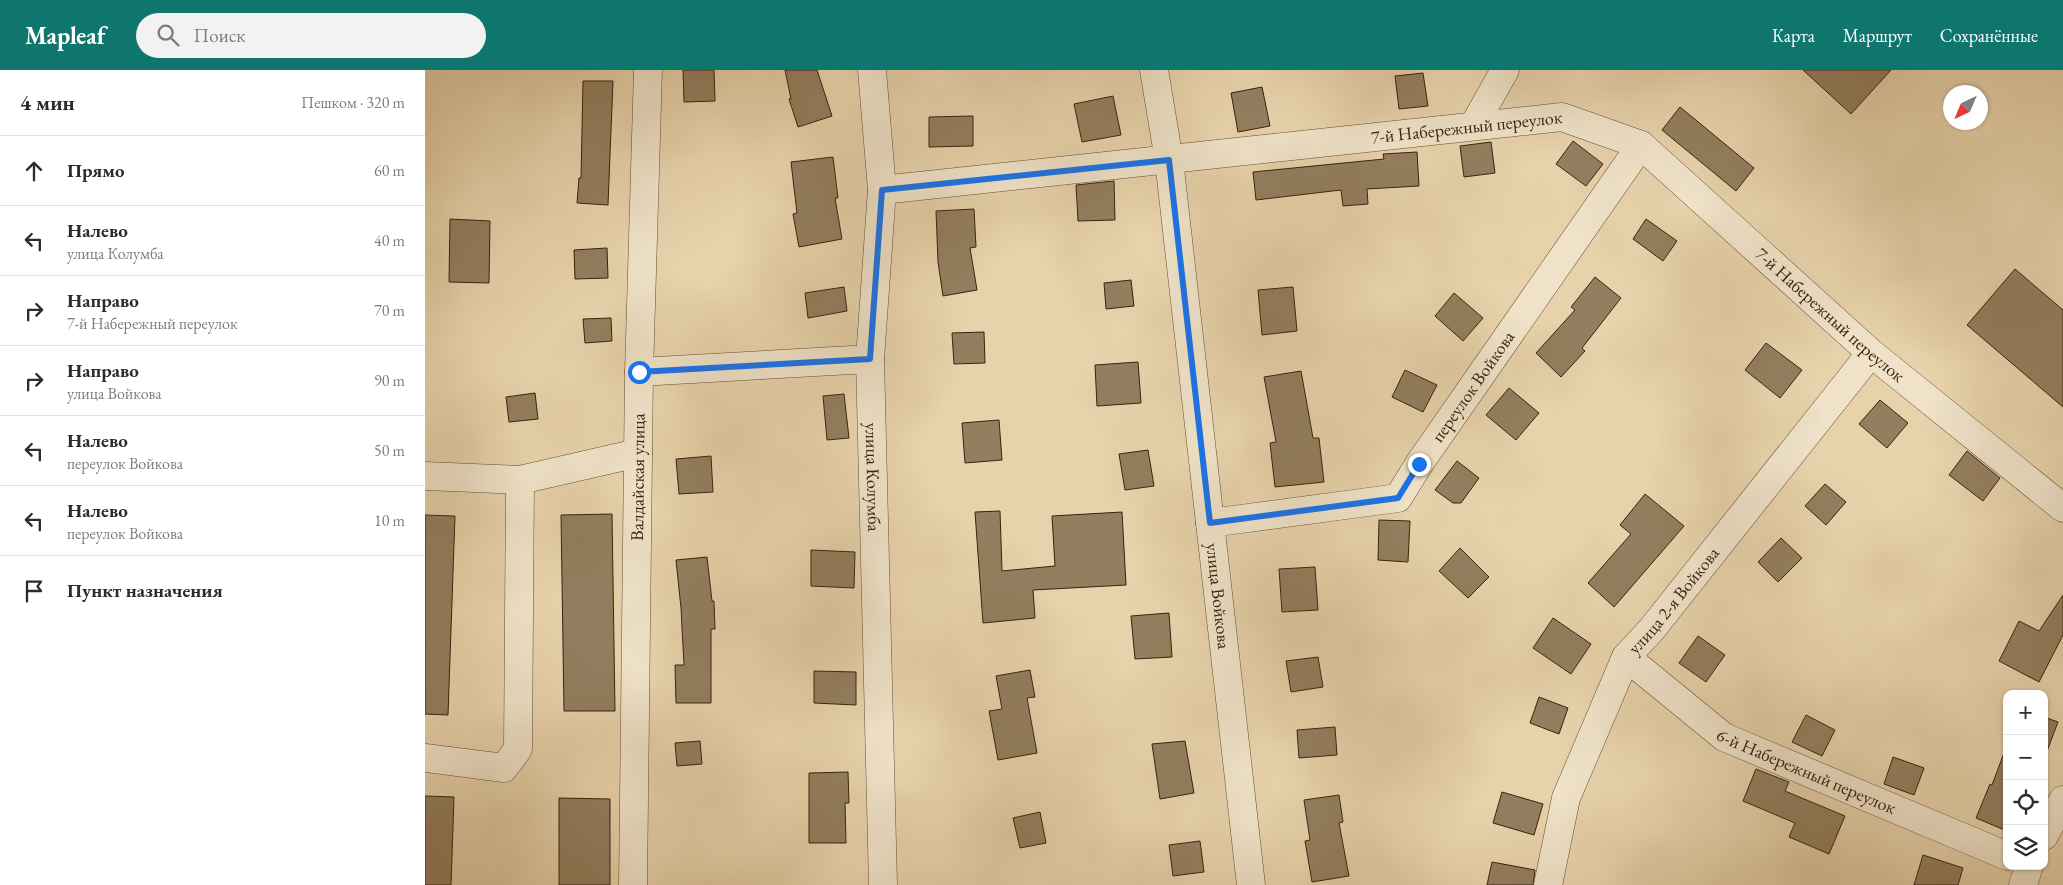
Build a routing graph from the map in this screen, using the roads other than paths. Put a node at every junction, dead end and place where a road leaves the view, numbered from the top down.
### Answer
1 (648, 70) edge
2 (872, 70) edge
3 (1154, 70) edge
4 (1500, 73) edge
5 (1474, 125) junction
6 (1641, 145) junction
7 (1169, 160) junction
8 (882, 190) junction
9 (1871, 353) junction
10 (870, 359) junction
11 (639, 372) junction
12 (638, 453) junction
13 (425, 476) edge
14 (520, 480) junction
15 (2063, 508) edge
16 (1210, 523) junction
17 (1626, 657) junction
18 (425, 758) edge
19 (2063, 800) edge
20 (2048, 828) edge
21 (2003, 854) edge
22 (2028, 870) edge
23 (633, 885) edge
24 (883, 885) edge
25 (1251, 885) edge
26 (1548, 885) edge
27 (2023, 885) edge

1 - 11 street, Валдайская улица
2 - 8 street, улица Колумба
3 - 7 street, улица Войкова
4 - 5 street
5 - 6 street, 7-й Набережный переулок
5 - 7 street, 7-й Набережный переулок
6 - 9 street, 7-й Набережный переулок
6 - 16 street, переулок Войкова
7 - 8 street, 7-й Набережный переулок
7 - 16 street, улица Войкова
8 - 10 street, улица Колумба
9 - 15 street, 7-й Набережный переулок
9 - 17 street, улица 2-я Войкова
10 - 11 street
10 - 24 street, улица Колумба
11 - 12 street, Валдайская улица
12 - 14 street
12 - 23 street, Валдайская улица
13 - 14 street
14 - 18 street
16 - 25 street, улица Войкова
17 - 21 street, 6-й Набережный переулок
17 - 26 street, улица 2-я Войкова
19 - 20 street
22 - 27 street

